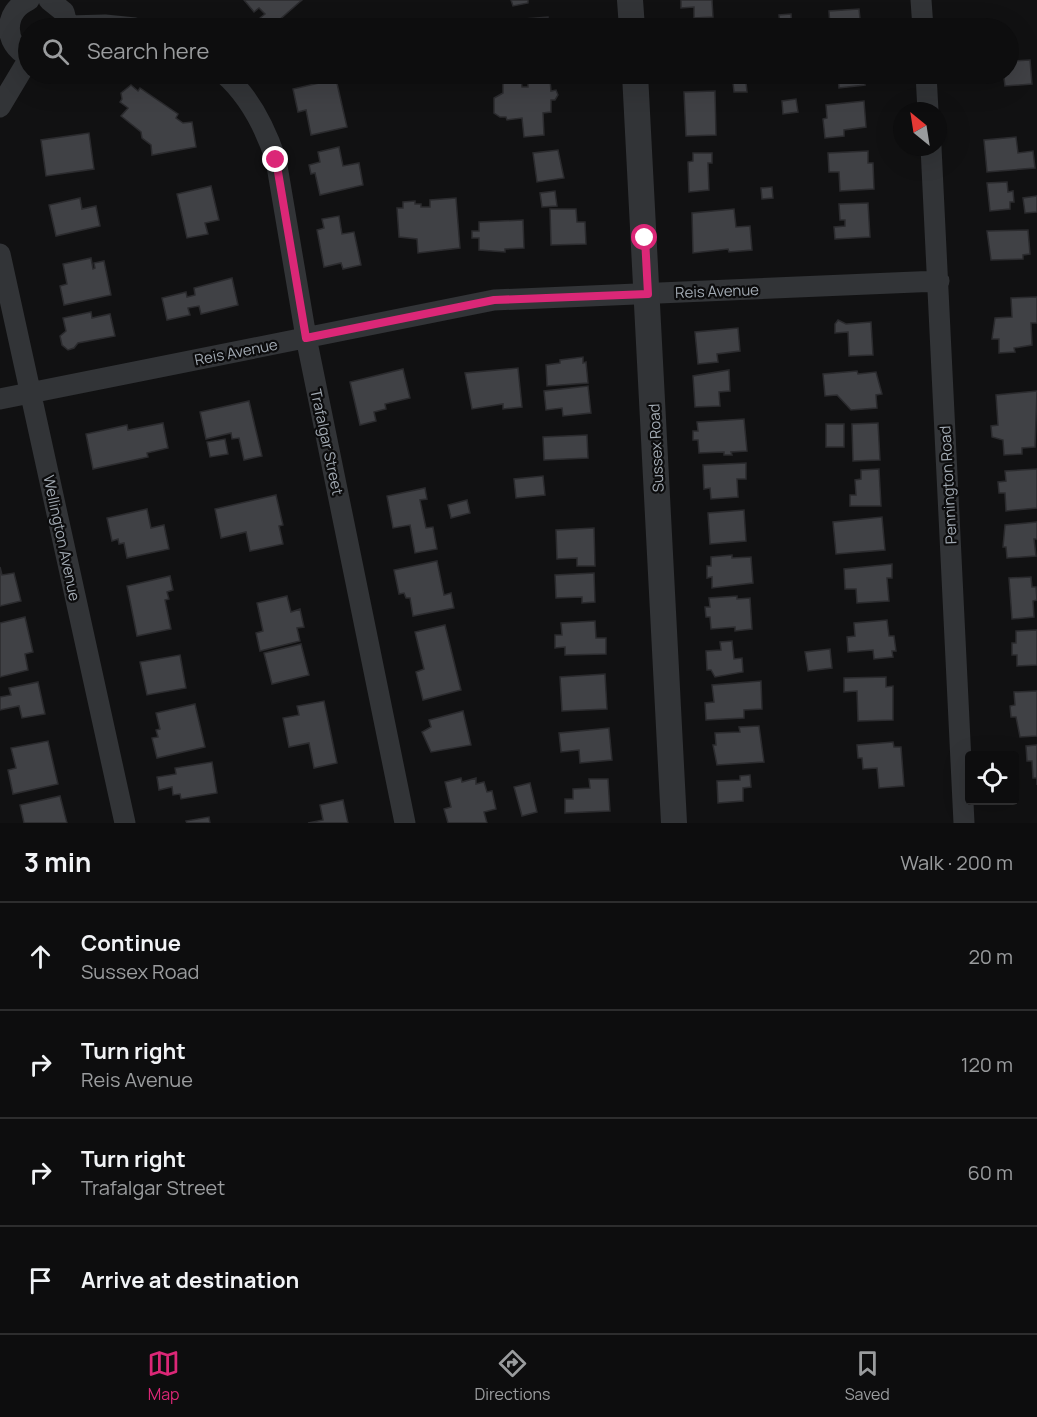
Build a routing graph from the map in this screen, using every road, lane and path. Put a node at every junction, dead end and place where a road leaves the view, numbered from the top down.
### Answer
1 (29, 0) edge
2 (49, 0) edge
3 (630, 0) edge
4 (921, 0) edge
5 (66, 18) edge
6 (631, 18) edge
7 (922, 18) edge
8 (5, 38) edge
9 (18, 49) edge
10 (18, 76) edge
11 (233, 84) edge
12 (636, 84) edge
13 (927, 84) edge
14 (928, 102) edge
15 (0, 107) edge
16 (932, 156) edge
17 (0, 254) edge
18 (939, 281) junction
19 (648, 294) junction
20 (306, 338) junction
21 (30, 393) junction
22 (0, 399) edge
23 (125, 823) edge
24 (405, 823) edge
25 (674, 823) edge
26 (964, 823) edge

1 - 8 street
2 - 5 street
3 - 6 street
4 - 7 street
8 - 9 street
10 - 15 street
11 - 20 street, Trafalgar Street
12 - 19 street, Sussex Road
13 - 14 street
16 - 18 street, Pennington Road
17 - 21 street, Wellington Avenue
18 - 19 street, Reis Avenue
18 - 26 street, Pennington Road
19 - 20 street, Reis Avenue
19 - 25 street, Sussex Road
20 - 21 street, Reis Avenue
20 - 24 street, Trafalgar Street
21 - 22 street, Reis Avenue
21 - 23 street, Wellington Avenue

